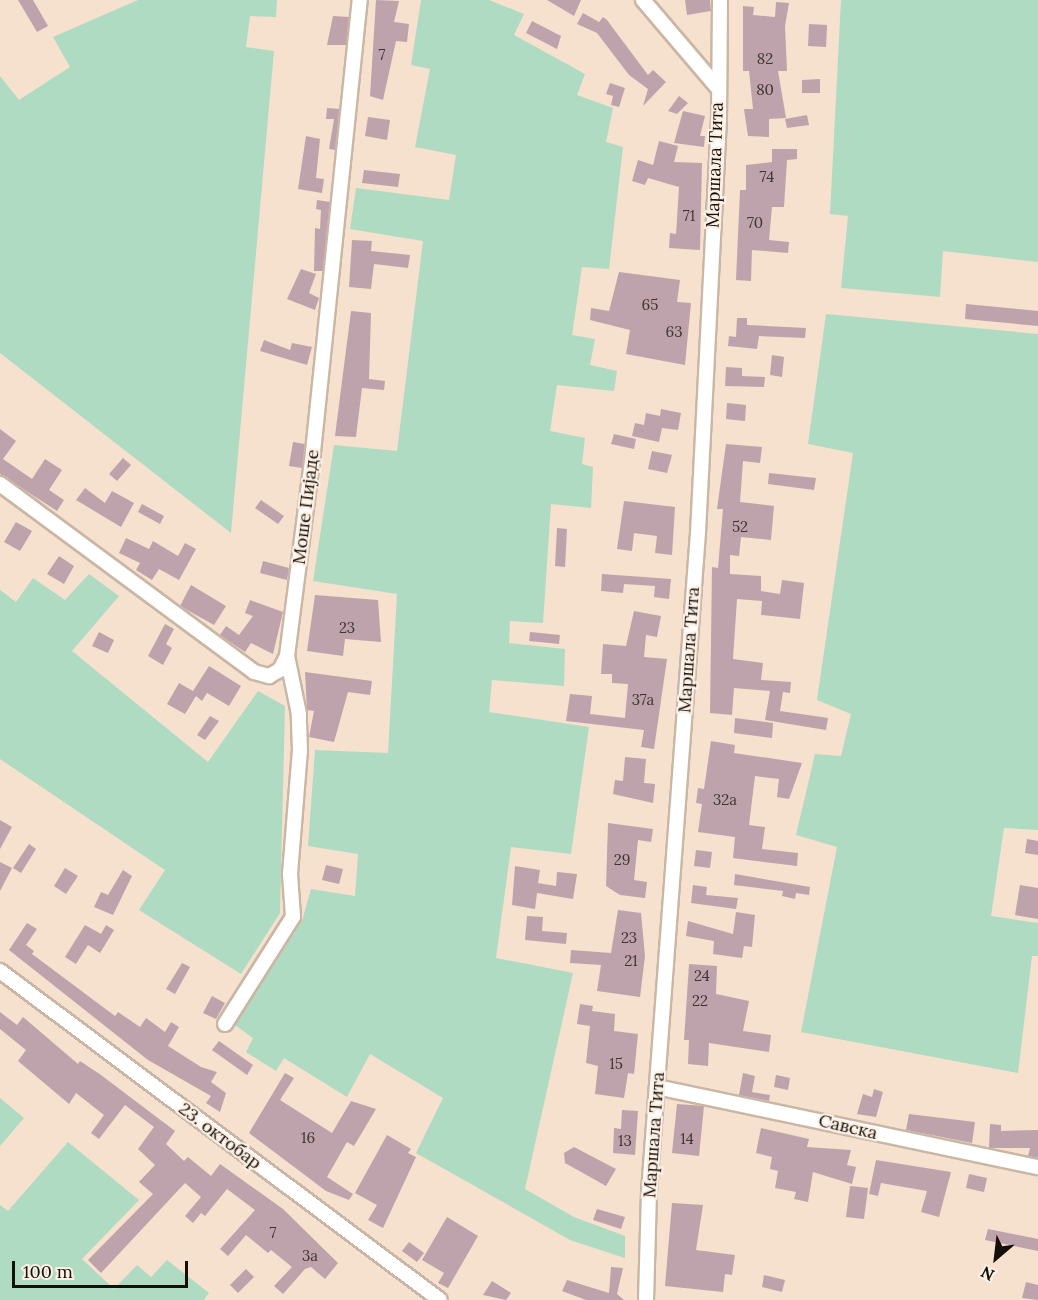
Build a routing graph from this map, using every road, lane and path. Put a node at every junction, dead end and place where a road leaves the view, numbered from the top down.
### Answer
1 (360, 0) edge
2 (643, 0) edge
3 (720, 0) edge
4 (717, 87) junction
5 (0, 484) edge
6 (287, 656) junction
7 (0, 971) edge
8 (225, 1024) dead end
9 (657, 1088) junction
10 (1038, 1167) edge
11 (440, 1300) edge
12 (646, 1300) edge

1 - 6 street, Моше Пијаде
2 - 4 street
3 - 4 street, Маршала Тита
4 - 9 street, Маршала Тита
5 - 6 street
6 - 8 street, Моше Пијаде
7 - 11 street, 23. октобар
9 - 10 street, Савска
9 - 12 street, Маршала Тита

